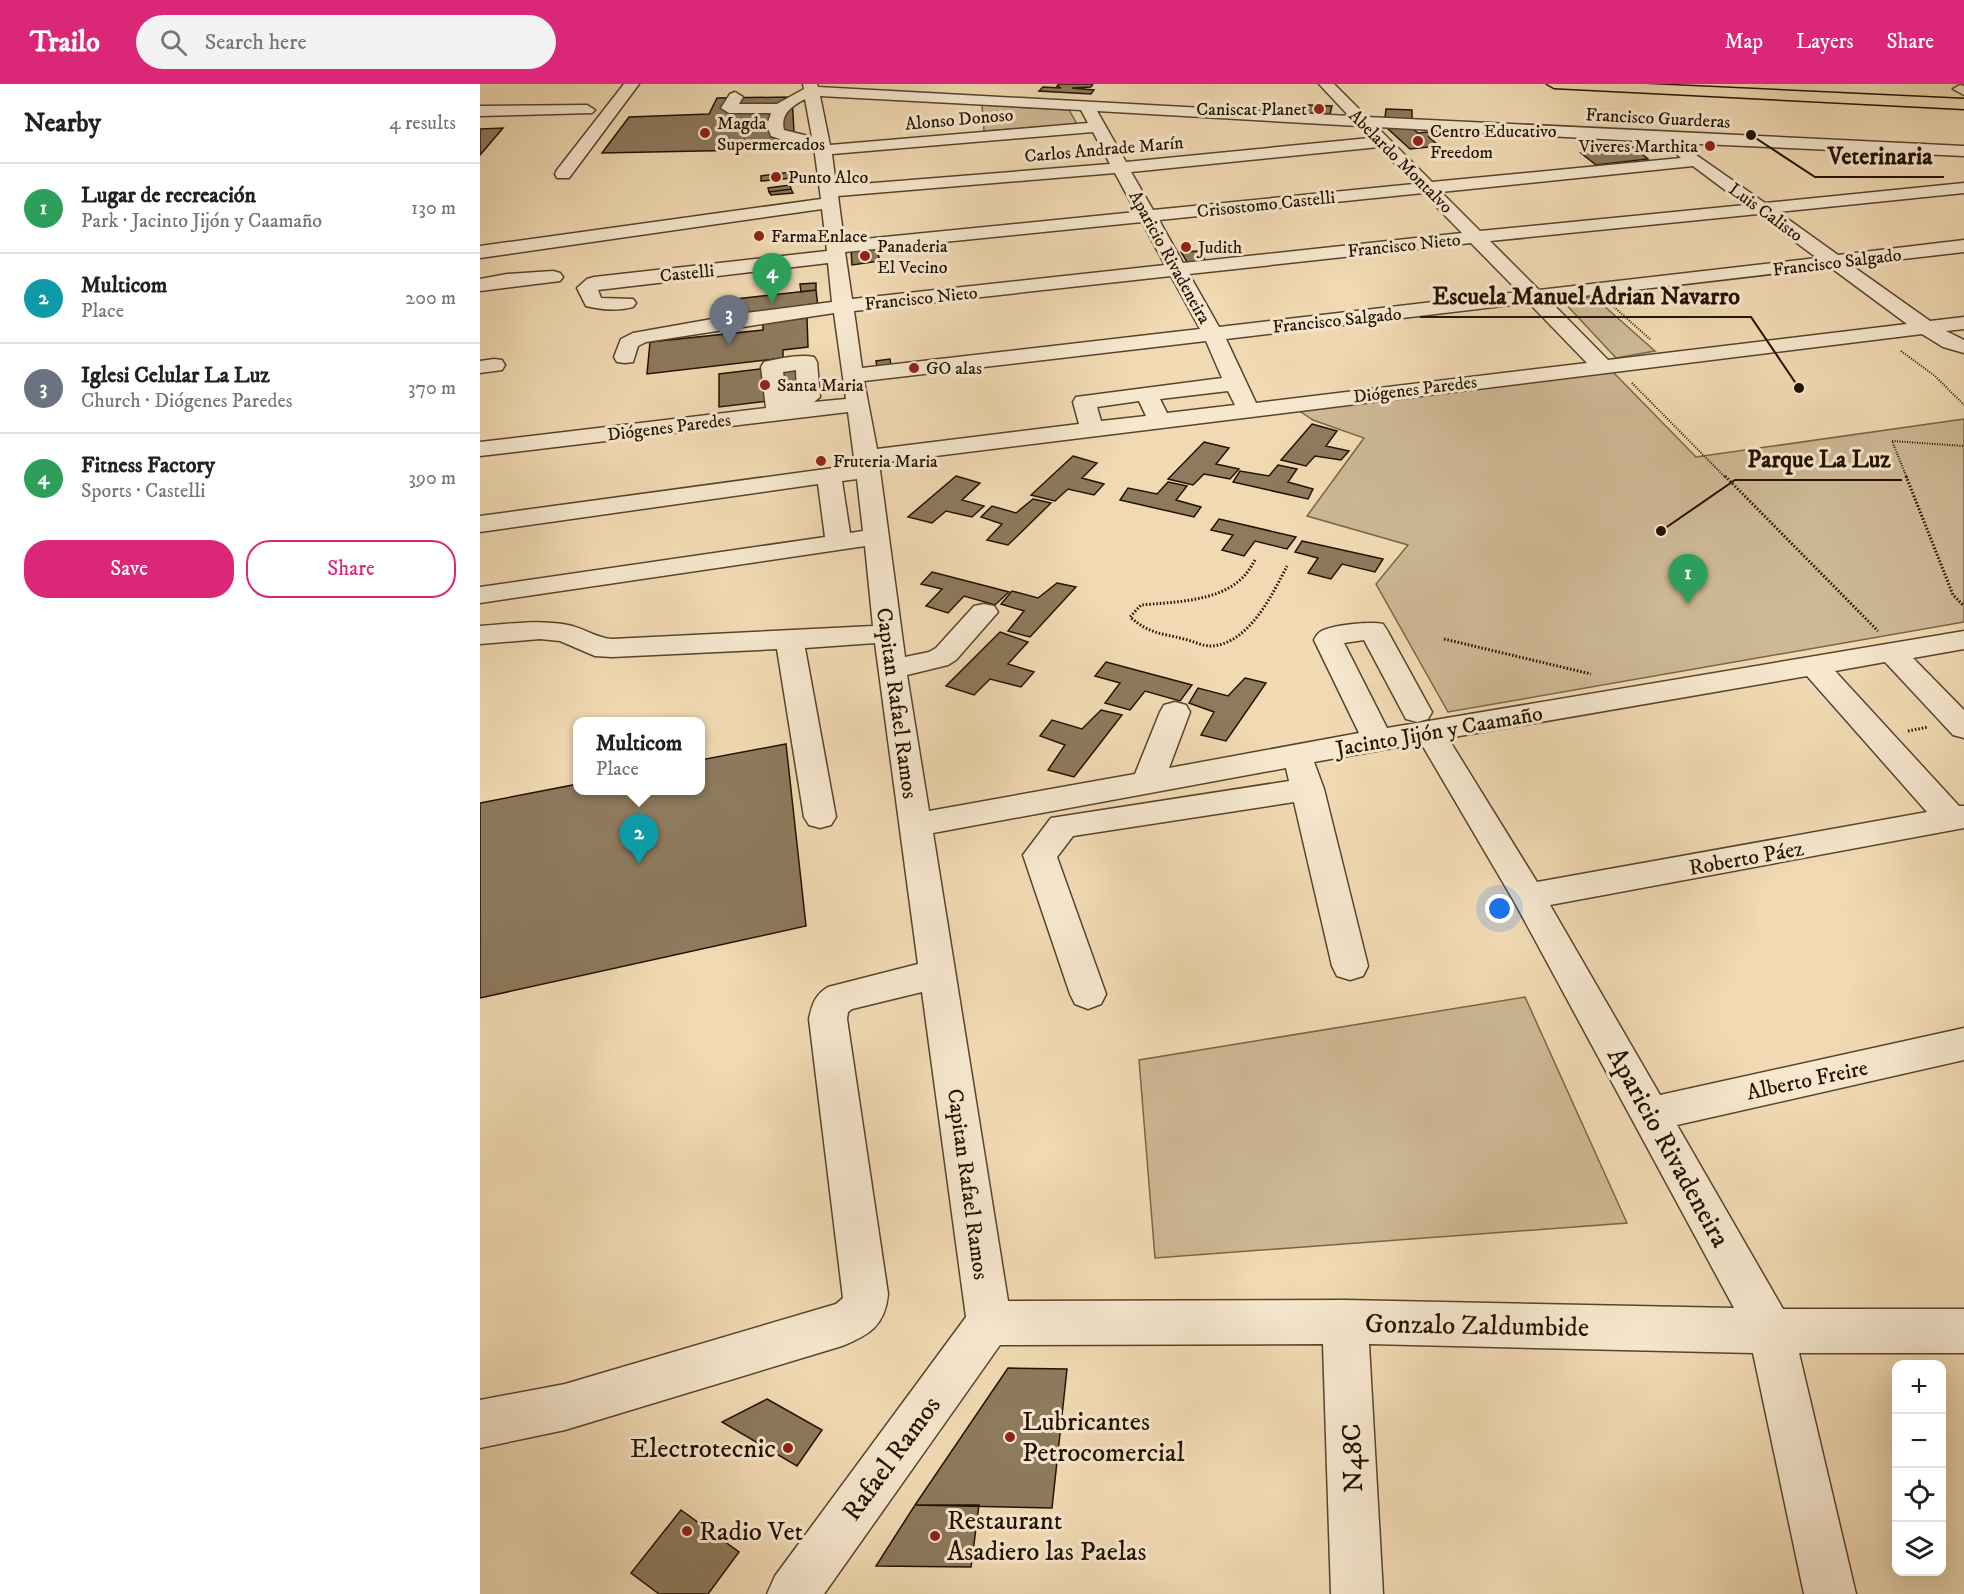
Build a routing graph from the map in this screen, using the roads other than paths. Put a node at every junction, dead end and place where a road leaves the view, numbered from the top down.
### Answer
1 (632, 84) edge
2 (1326, 84) edge
3 (1554, 84) edge
4 (1632, 84) edge
5 (1773, 84) edge
6 (1925, 87) dead end
7 (811, 88) edge
8 (1963, 94) edge
9 (735, 97) dead end
10 (1087, 107) junction
11 (781, 108) junction
12 (587, 110) dead end
13 (480, 111) edge
14 (1362, 121) junction
15 (1098, 126) junction
16 (1664, 138) junction
17 (1383, 142) junction
18 (822, 146) junction
19 (1964, 152) edge
20 (1696, 161) junction
21 (1121, 168) junction
22 (563, 174) dead end
23 (1429, 188) junction
24 (1964, 188) edge
25 (829, 198) junction
26 (1761, 208) junction
27 (1147, 216) junction
28 (1477, 237) junction
29 (1964, 246) edge
30 (480, 252) edge
31 (837, 252) junction
32 (1837, 262) junction
33 (1177, 270) junction
34 (553, 278) dead end
35 (480, 285) edge
36 (1534, 298) junction
37 (626, 303) dead end
38 (844, 306) junction
39 (1964, 323) edge
40 (1931, 331) junction
41 (1964, 331) edge
42 (1213, 334) junction
43 (1964, 347) edge
44 (625, 357) dead end
45 (1603, 367) junction
46 (1236, 383) junction
47 (855, 390) junction
48 (1146, 394) junction
49 (1248, 410) junction
50 (1160, 421) junction
51 (1092, 429) junction
52 (480, 449) edge
53 (867, 464) junction
54 (828, 475) junction
55 (480, 524) edge
56 (878, 537) junction
57 (839, 542) junction
58 (480, 595) edge
59 (984, 612) dead end
60 (887, 633) junction
61 (480, 635) edge
62 (790, 640) junction
63 (1964, 640) edge
64 (1886, 643) junction
65 (1813, 665) junction
66 (892, 669) junction
67 (1175, 712) dead end
68 (1423, 721) junction
69 (1951, 727) edge
70 (1378, 740) junction
71 (1297, 755) junction
72 (1148, 783) junction
73 (1308, 789) junction
74 (820, 817) dead end
75 (1958, 818) edge
76 (915, 825) junction
77 (1528, 896) junction
78 (1350, 966) dead end
79 (938, 974) junction
80 (1088, 994) dead end
81 (1964, 1044) edge
82 (1651, 1114) junction
83 (1346, 1322) junction
84 (989, 1323) junction
85 (1771, 1330) junction
86 (1964, 1331) edge
87 (480, 1424) edge
88 (793, 1594) edge
89 (1358, 1594) edge
90 (1830, 1594) edge

1 - 22 street
2 - 14 street, Abelardo Montalvo
3 - 8 main road
4 - 8 main road
5 - 8 main road
6 - 8 main road
7 - 10 street, Francisco Guarderas
7 - 11 street
7 - 18 street, Capitan Rafael Ramos
9 - 11 street
10 - 14 street, Francisco Guarderas
10 - 15 street, Aparicio Rivadeneira
11 - 18 street, Alonso Donoso
12 - 13 street
14 - 16 street, Francisco Guarderas
14 - 17 street, Abelardo Montalvo
15 - 18 street, Alonso Donoso
15 - 21 street, Aparicio Rivadeneira
16 - 19 street, Francisco Guarderas
16 - 20 street, Luis Calisto
17 - 21 street, Carlos Andrade Marín
17 - 23 street, Abelardo Montalvo
18 - 25 street, Capitan Rafael Ramos
20 - 23 street, Crisostomo Castelli
20 - 26 street, Luis Calisto
21 - 25 street, Carlos Andrade Marín
21 - 27 street, Aparicio Rivadeneira
23 - 27 street, Crisostomo Castelli
23 - 28 street, Abelardo Montalvo
24 - 26 street, Francisco Nieto
25 - 30 street, Carlos Andrade Marín
25 - 31 street, Capitan Rafael Ramos
26 - 28 street, Francisco Nieto
26 - 32 street, Luis Calisto
27 - 31 street, Crisostomo Castelli
27 - 33 street, Aparicio Rivadeneira
28 - 33 street, Francisco Nieto
28 - 36 street, Abelardo Montalvo
29 - 32 street, Francisco Salgado
31 - 37 street, Castelli
31 - 38 street, Capitan Rafael Ramos
32 - 36 street, Francisco Salgado
32 - 40 street, Luis Calisto
33 - 38 street, Francisco Nieto
33 - 42 street, Aparicio Rivadeneira
34 - 35 street
36 - 42 street, Francisco Salgado
36 - 45 street, Abelardo Montalvo
38 - 44 street, Francisco Nieto
38 - 47 street, Capitan Rafael Ramos
39 - 40 street, Diógenes Paredes
40 - 41 street
40 - 43 street, Luis Calisto
40 - 45 street, Diógenes Paredes
42 - 46 street, Aparicio Rivadeneira
42 - 47 street, Francisco Salgado
45 - 49 street, Diógenes Paredes
46 - 48 street
46 - 49 street, Aparicio Rivadeneira
47 - 52 street, Diógenes Paredes
47 - 53 street, Capitan Rafael Ramos
48 - 50 street
48 - 51 street
49 - 50 street, Diógenes Paredes
50 - 51 street, Diógenes Paredes
51 - 53 street, Diógenes Paredes
53 - 54 street, Diógenes Paredes
53 - 56 street, Capitan Rafael Ramos
54 - 55 street, Diógenes Paredes
54 - 57 street
56 - 57 street
56 - 60 street, Capitan Rafael Ramos
57 - 58 street
59 - 66 street
60 - 62 street
60 - 66 street, Capitan Rafael Ramos
61 - 62 street
62 - 74 street
63 - 64 street, Jacinto Jijón y Caamaño
64 - 65 street, Jacinto Jijón y Caamaño
64 - 69 street
65 - 68 street, Jacinto Jijón y Caamaño
65 - 75 street
66 - 76 street, Capitan Rafael Ramos
67 - 72 street
68 - 70 street, Jacinto Jijón y Caamaño
68 - 70 street, Aparicio Rivadeneira
68 - 77 street, Aparicio Rivadeneira
70 - 71 street, Jacinto Jijón y Caamaño
71 - 72 street, Jacinto Jijón y Caamaño
71 - 73 street
72 - 76 street, Jacinto Jijón y Caamaño
73 - 78 street
73 - 80 street
75 - 77 street, Roberto Páez
76 - 79 street, Capitan Rafael Ramos
77 - 82 street, Aparicio Rivadeneira
79 - 84 street, Capitan Rafael Ramos
79 - 87 street
81 - 82 street, Alberto Freire
82 - 85 street, Aparicio Rivadeneira
83 - 84 street, Gonzalo Zaldumbide
83 - 85 street, Gonzalo Zaldumbide
83 - 89 street, N48C
84 - 88 street, Rafael Ramos
85 - 86 street, Gonzalo Zaldumbide
85 - 90 street, Aparicio Rivadeneira

